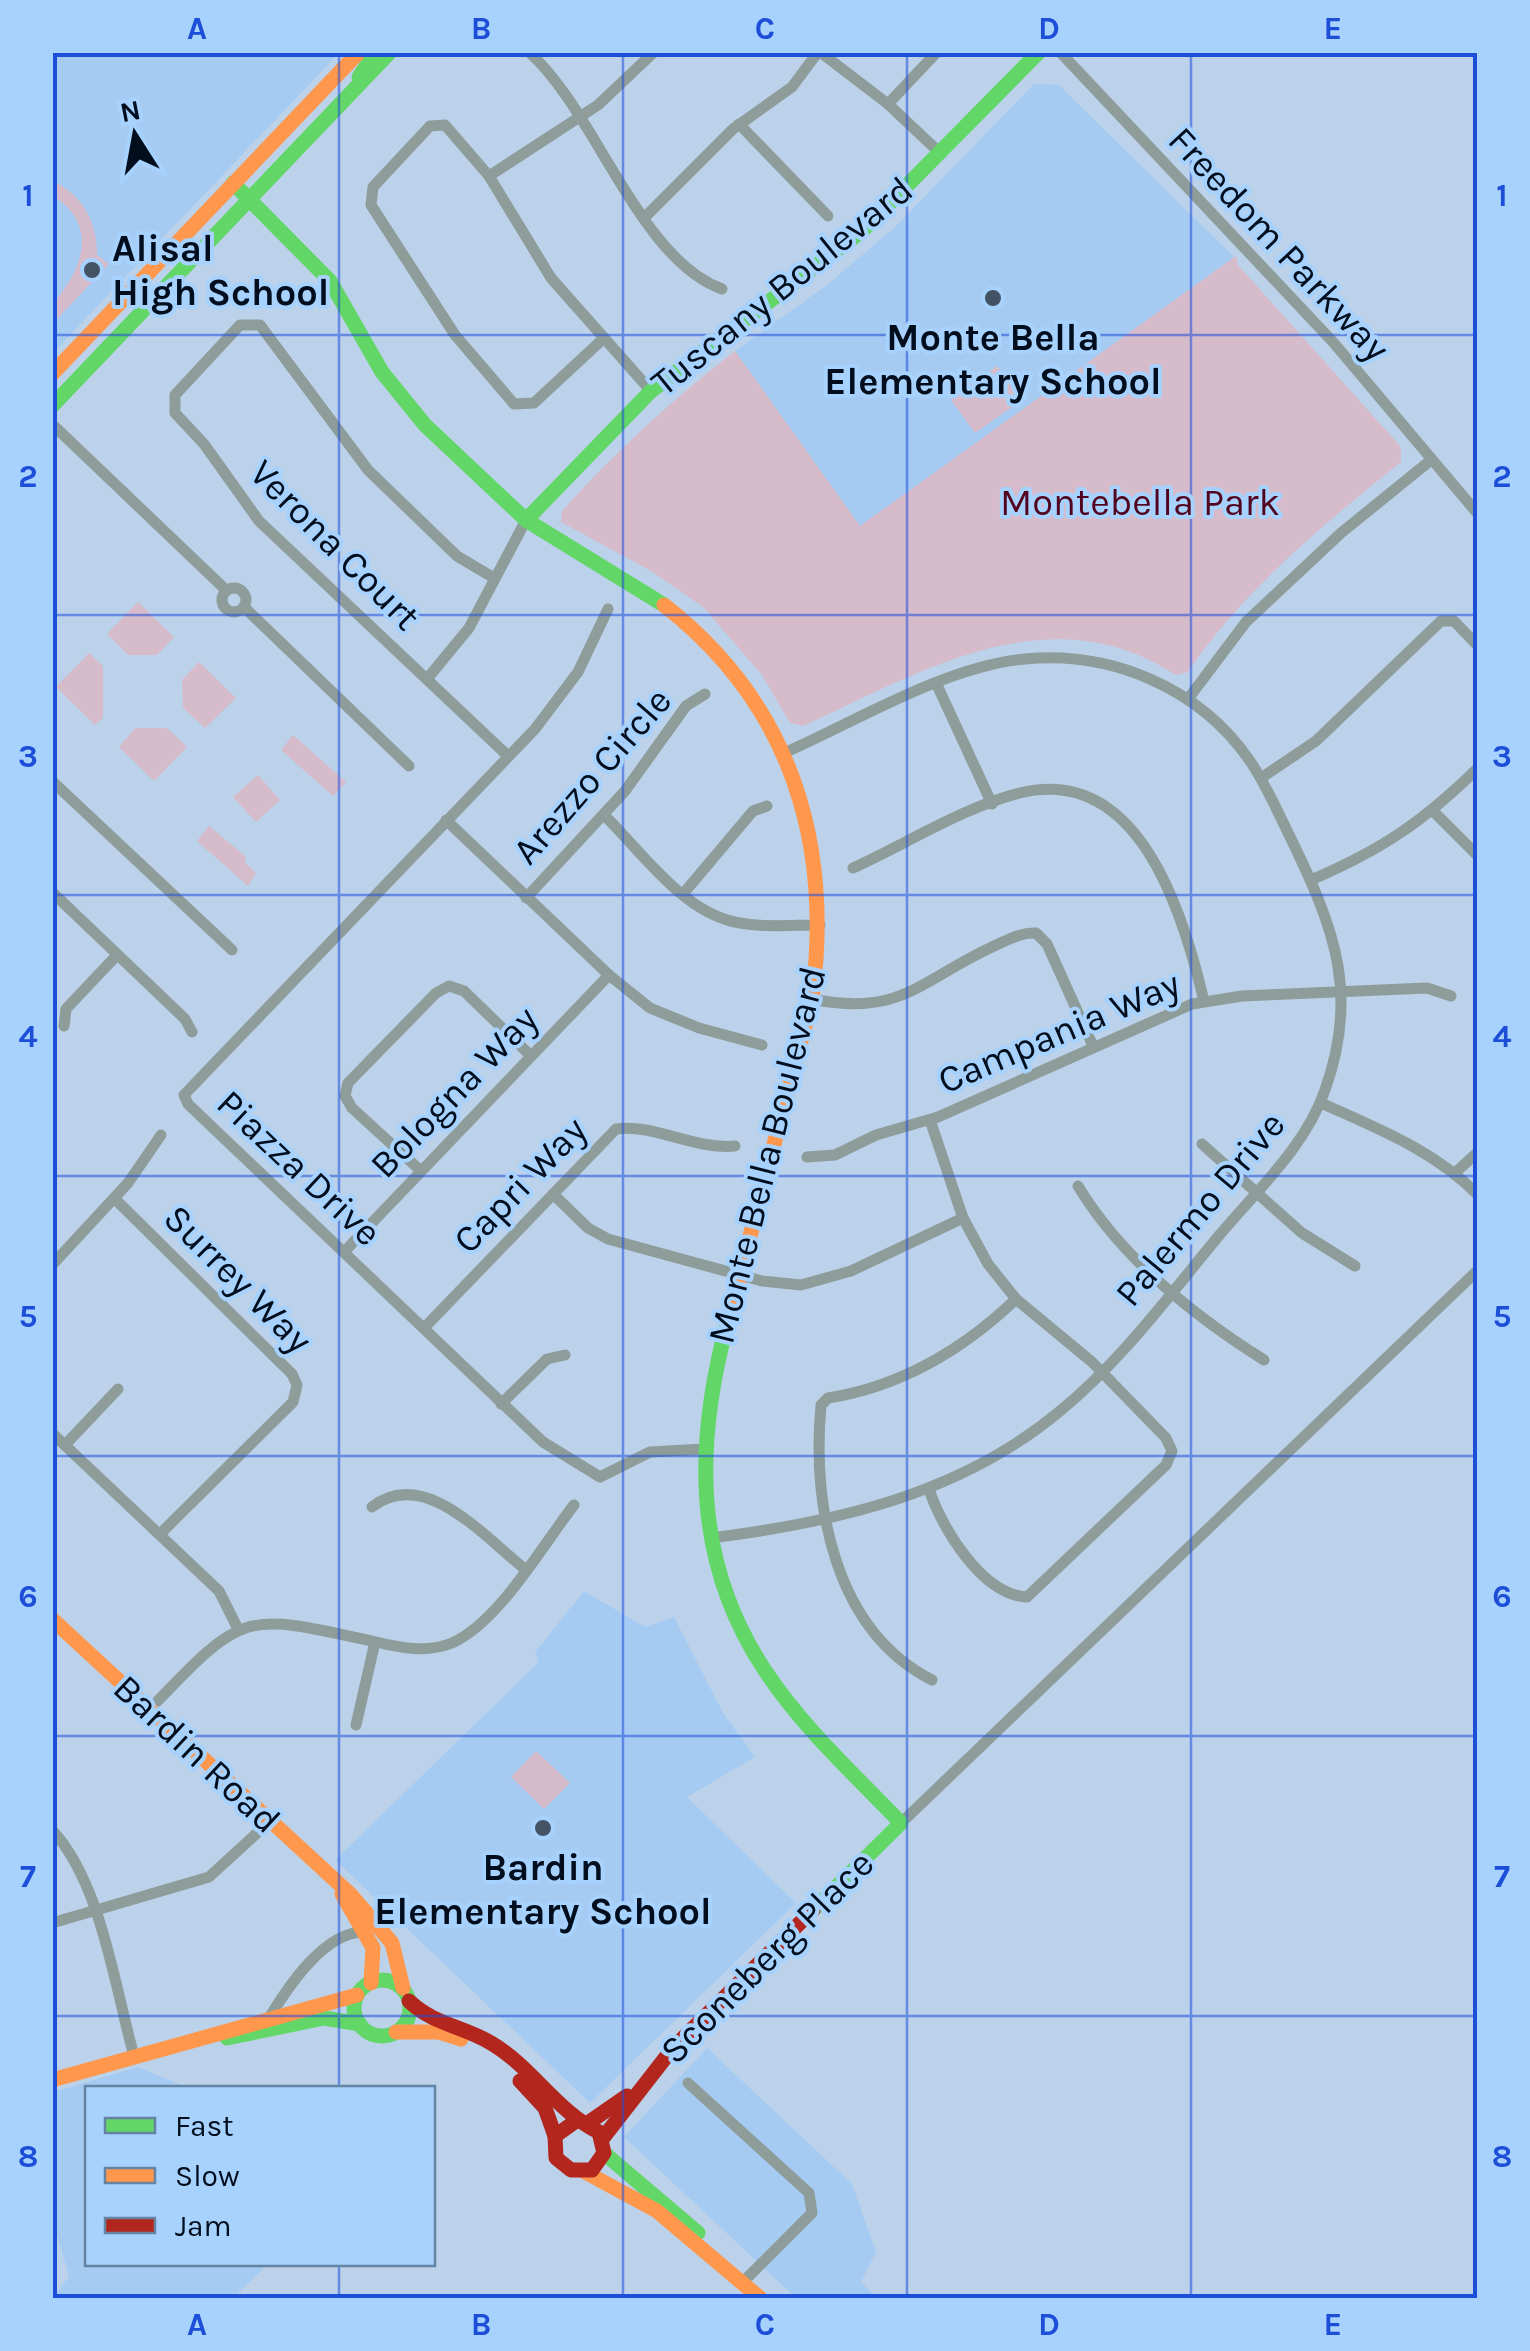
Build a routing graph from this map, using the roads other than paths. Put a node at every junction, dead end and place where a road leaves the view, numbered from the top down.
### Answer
1 (358, 52) edge
2 (376, 52) edge
3 (390, 52) edge
4 (529, 52) edge
5 (654, 52) edge
6 (819, 52) edge
7 (937, 52) edge
8 (1039, 52) edge
9 (1060, 52) edge
10 (347, 98) junction
11 (888, 104) junction
12 (582, 116) junction
13 (739, 124) junction
14 (941, 154) junction
15 (489, 176) junction
16 (233, 183) junction
17 (249, 198) junction
18 (828, 216) dead end
19 (644, 218) junction
20 (722, 289) dead end
21 (604, 338) junction
22 (52, 374) edge
23 (651, 391) junction
24 (52, 406) edge
25 (52, 424) edge
26 (1430, 460) junction
27 (1478, 514) edge
28 (526, 520) junction
29 (494, 578) junction
30 (608, 609) dead end
31 (1478, 646) edge
32 (427, 679) junction
33 (937, 685) junction
34 (705, 694) dead end
35 (1188, 699) junction
36 (784, 753) junction
37 (508, 756) junction
38 (409, 766) dead end
39 (1478, 768) edge
40 (1262, 778) junction
41 (52, 781) edge
42 (992, 804) junction
43 (767, 806) dead end
44 (1434, 812) junction
45 (604, 815) junction
46 (446, 820) junction
47 (1478, 856) edge
48 (853, 868) dead end
49 (1311, 880) junction
50 (52, 892) edge
51 (683, 894) junction
52 (526, 898) junction
53 (820, 925) junction
54 (232, 950) dead end
55 (118, 955) junction
56 (609, 975) junction
57 (1342, 991) junction
58 (1451, 996) dead end
59 (812, 999) junction
60 (1204, 1001) junction
61 (64, 1026) dead end
62 (192, 1032) dead end
63 (762, 1045) dead end
64 (1093, 1046) junction
65 (530, 1056) junction
66 (1320, 1102) junction
67 (930, 1120) junction
68 (161, 1134) dead end
69 (1202, 1144) dead end
70 (735, 1146) dead end
71 (1478, 1152) edge
72 (807, 1157) dead end
73 (421, 1171) junction
74 (1456, 1172) junction
75 (1078, 1186) dead end
76 (1254, 1193) junction
77 (553, 1194) junction
78 (1478, 1195) edge
79 (115, 1199) junction
80 (963, 1218) junction
81 (344, 1252) junction
82 (52, 1265) edge
83 (1355, 1266) dead end
84 (1478, 1270) edge
85 (739, 1273) junction
86 (1174, 1290) junction
87 (1016, 1299) junction
88 (424, 1328) junction
89 (565, 1355) dead end
90 (1264, 1360) dead end
91 (1102, 1372) junction
92 (118, 1389) dead end
93 (502, 1404) junction
94 (52, 1433) edge
95 (65, 1445) junction
96 (704, 1448) junction
97 (929, 1489) junction
98 (574, 1505) dead end
99 (372, 1508) dead end
100 (824, 1519) junction
101 (160, 1534) junction
102 (712, 1538) junction
103 (525, 1568) junction
104 (52, 1619) edge
105 (238, 1629) junction
106 (375, 1642) junction
107 (932, 1680) dead end
108 (149, 1710) junction
109 (356, 1726) dead end
110 (268, 1822) junction
111 (900, 1823) junction
112 (52, 1830) edge
113 (341, 1890) junction
114 (94, 1911) junction
115 (52, 1923) edge
116 (366, 1932) junction
117 (371, 1983) junction
118 (286, 1989) junction
119 (406, 1994) junction
120 (357, 1995) junction
121 (304, 2010) junction
122 (269, 2018) junction
123 (360, 2024) junction
124 (396, 2032) junction
125 (214, 2036) junction
126 (134, 2056) junction
127 (52, 2080) edge
128 (688, 2083) dead end
129 (635, 2092) junction
130 (582, 2122) junction
131 (555, 2136) junction
132 (604, 2146) junction
133 (585, 2172) junction
134 (701, 2242) junction
135 (743, 2282) junction
136 (760, 2298) edge

1 - 16 street
2 - 10 street
3 - 10 street
4 - 12 street
5 - 12 street
6 - 11 street
6 - 13 street
7 - 11 street
8 - 14 street, Tuscany Boulevard
9 - 26 street, Freedom Parkway
10 - 17 street
11 - 14 street
12 - 15 street
12 - 19 street
13 - 18 street
13 - 19 street
14 - 23 street, Tuscany Boulevard
15 - 21 street
15 - 21 street
16 - 17 street, Monte Bella Boulevard
16 - 22 street
17 - 24 street
17 - 28 street, Monte Bella Boulevard
19 - 20 street
21 - 23 street
23 - 28 street, Tuscany Boulevard
25 - 38 street
26 - 27 street, Freedom Parkway
26 - 35 street
28 - 29 street
28 - 36 street, Monte Bella Boulevard
29 - 32 street
29 - 32 street, Verona Court
30 - 37 street, Piazza Drive
31 - 40 street
32 - 37 street, Verona Court
33 - 35 street, Palermo Drive
33 - 36 street, Palermo Drive
33 - 42 street
34 - 45 street, Arezzo Circle
35 - 40 street, Palermo Drive
36 - 53 street, Monte Bella Boulevard
37 - 46 street, Piazza Drive
39 - 44 street
40 - 49 street, Palermo Drive
41 - 54 street
42 - 48 street
42 - 60 street
43 - 51 street
44 - 47 street
44 - 49 street
45 - 51 street
45 - 52 street, Arezzo Circle
46 - 52 street
46 - 81 street, Piazza Drive
49 - 57 street, Palermo Drive
50 - 55 street
51 - 53 street
52 - 56 street
53 - 59 street, Monte Bella Boulevard
55 - 61 street
55 - 62 street
56 - 63 street
56 - 65 street, Bologna Way
57 - 58 street, Campania Way
57 - 60 street, Campania Way
57 - 66 street, Palermo Drive
59 - 64 street
59 - 85 street, Monte Bella Boulevard
60 - 64 street, Campania Way
64 - 67 street, Campania Way
65 - 73 street, Bologna Way
65 - 73 street
66 - 74 street
66 - 76 street, Palermo Drive
67 - 72 street, Campania Way
67 - 80 street
68 - 79 street
69 - 76 street
70 - 77 street, Capri Way
71 - 74 street
73 - 81 street, Bologna Way
74 - 78 street
75 - 86 street
76 - 83 street
76 - 86 street, Palermo Drive
77 - 85 street
77 - 88 street, Capri Way
79 - 82 street
79 - 101 street, Surrey Way
80 - 85 street
80 - 87 street
81 - 88 street, Piazza Drive
84 - 111 street
85 - 96 street, Monte Bella Boulevard
86 - 90 street
86 - 91 street, Palermo Drive
87 - 91 street
87 - 100 street
88 - 93 street, Piazza Drive
89 - 93 street
91 - 97 street, Palermo Drive
91 - 97 street
92 - 95 street
93 - 96 street, Piazza Drive
94 - 95 street
95 - 101 street
96 - 102 street, Monte Bella Boulevard
97 - 100 street, Palermo Drive
98 - 103 street
99 - 103 street
100 - 102 street, Palermo Drive
100 - 107 street
101 - 105 street
102 - 111 street, Monte Bella Boulevard
103 - 106 street
104 - 108 street, Bardin Road
105 - 106 street
105 - 108 street
106 - 109 street
108 - 110 street, Bardin Road
110 - 113 street, Bardin Road
110 - 114 street
111 - 129 street, Sconeberg Place
112 - 114 street
113 - 116 street, Bardin Road
113 - 119 street, Bardin Road
114 - 115 street
114 - 126 street
116 - 117 street, Bardin Road
116 - 118 street
117 - 119 street
117 - 120 street
118 - 121 street
118 - 122 street
119 - 124 street
119 - 130 street
120 - 121 street
120 - 123 street
121 - 122 street
122 - 125 street
123 - 124 street
123 - 125 street
124 - 131 street
125 - 126 street
126 - 127 street
128 - 135 street
129 - 130 street, Sconeberg Place
129 - 132 street, Sconeberg Place
130 - 131 street
130 - 132 street
131 - 133 street
132 - 133 street
132 - 134 street
133 - 134 street
134 - 135 street
135 - 136 street

